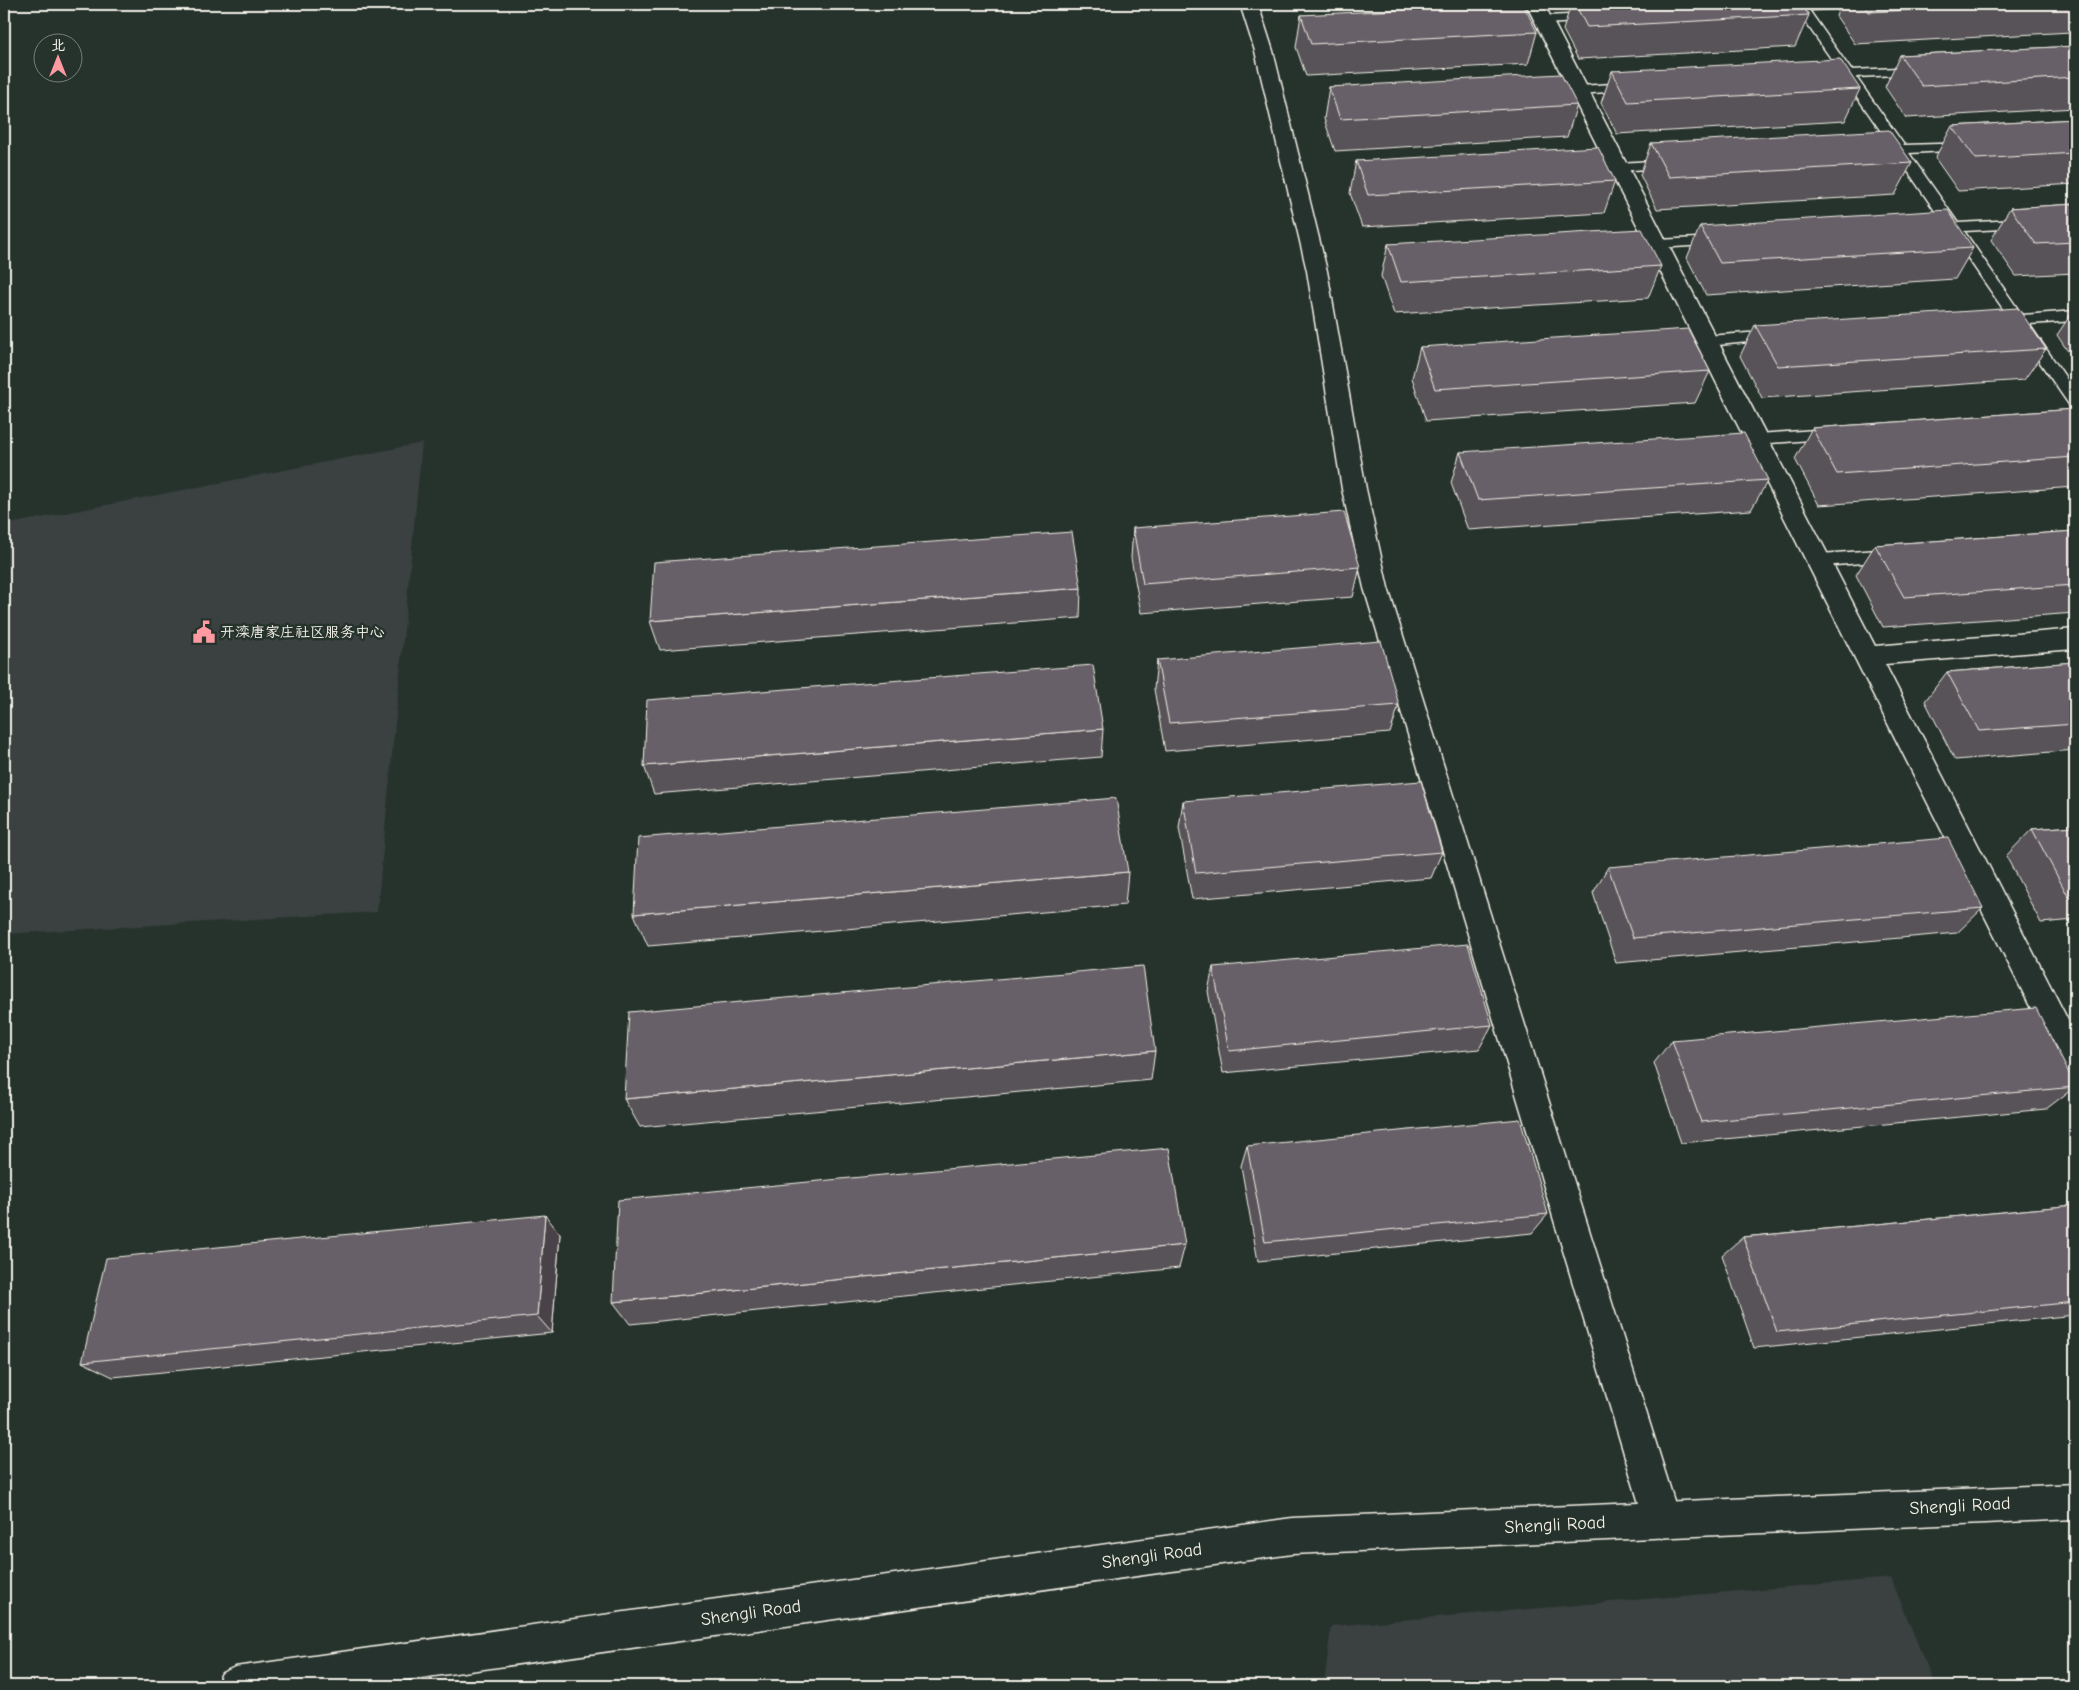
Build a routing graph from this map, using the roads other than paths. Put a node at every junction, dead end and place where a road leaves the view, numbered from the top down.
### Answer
1 (1249, 4) edge
2 (1862, 4) edge
3 (1800, 5) edge
4 (1781, 8) edge
5 (1540, 12) edge
6 (1603, 17) edge
7 (1927, 69) edge
8 (1848, 74) junction
9 (1808, 76) edge
10 (1639, 87) edge
11 (1580, 90) junction
12 (1978, 145) edge
13 (1900, 150) junction
14 (1881, 151) edge
15 (1677, 164) edge
16 (1619, 167) junction
17 (2075, 221) edge
18 (1954, 228) junction
19 (1935, 229) edge
20 (1728, 240) edge
21 (1658, 244) junction
22 (2075, 316) edge
23 (2018, 320) junction
24 (1989, 322) edge
25 (1785, 336) edge
26 (1708, 341) junction
27 (2075, 402) edge
28 (1847, 433) edge
29 (1758, 439) junction
30 (1908, 554) edge
31 (1820, 560) junction
32 (2075, 640) edge
33 (1868, 656) junction
34 (2075, 1064) edge
35 (2075, 1501) edge
36 (1662, 1520) junction
37 (235, 1686) edge

1 - 36 street
2 - 3 lane
3 - 4 lane
3 - 8 lane
5 - 6 lane
5 - 11 street
7 - 8 lane
8 - 9 lane
8 - 13 lane
10 - 11 lane
11 - 16 street
12 - 13 lane
13 - 14 lane
13 - 18 lane
15 - 16 lane
16 - 21 street
17 - 18 lane
18 - 19 lane
18 - 23 lane
20 - 21 lane
21 - 26 street
22 - 23 lane
23 - 24 lane
23 - 27 lane
25 - 26 lane
26 - 29 street
28 - 29 lane
29 - 31 street
30 - 31 lane
31 - 33 street
32 - 33 street
33 - 34 street
35 - 36 street, Shengli Road
36 - 37 street, Shengli Road

